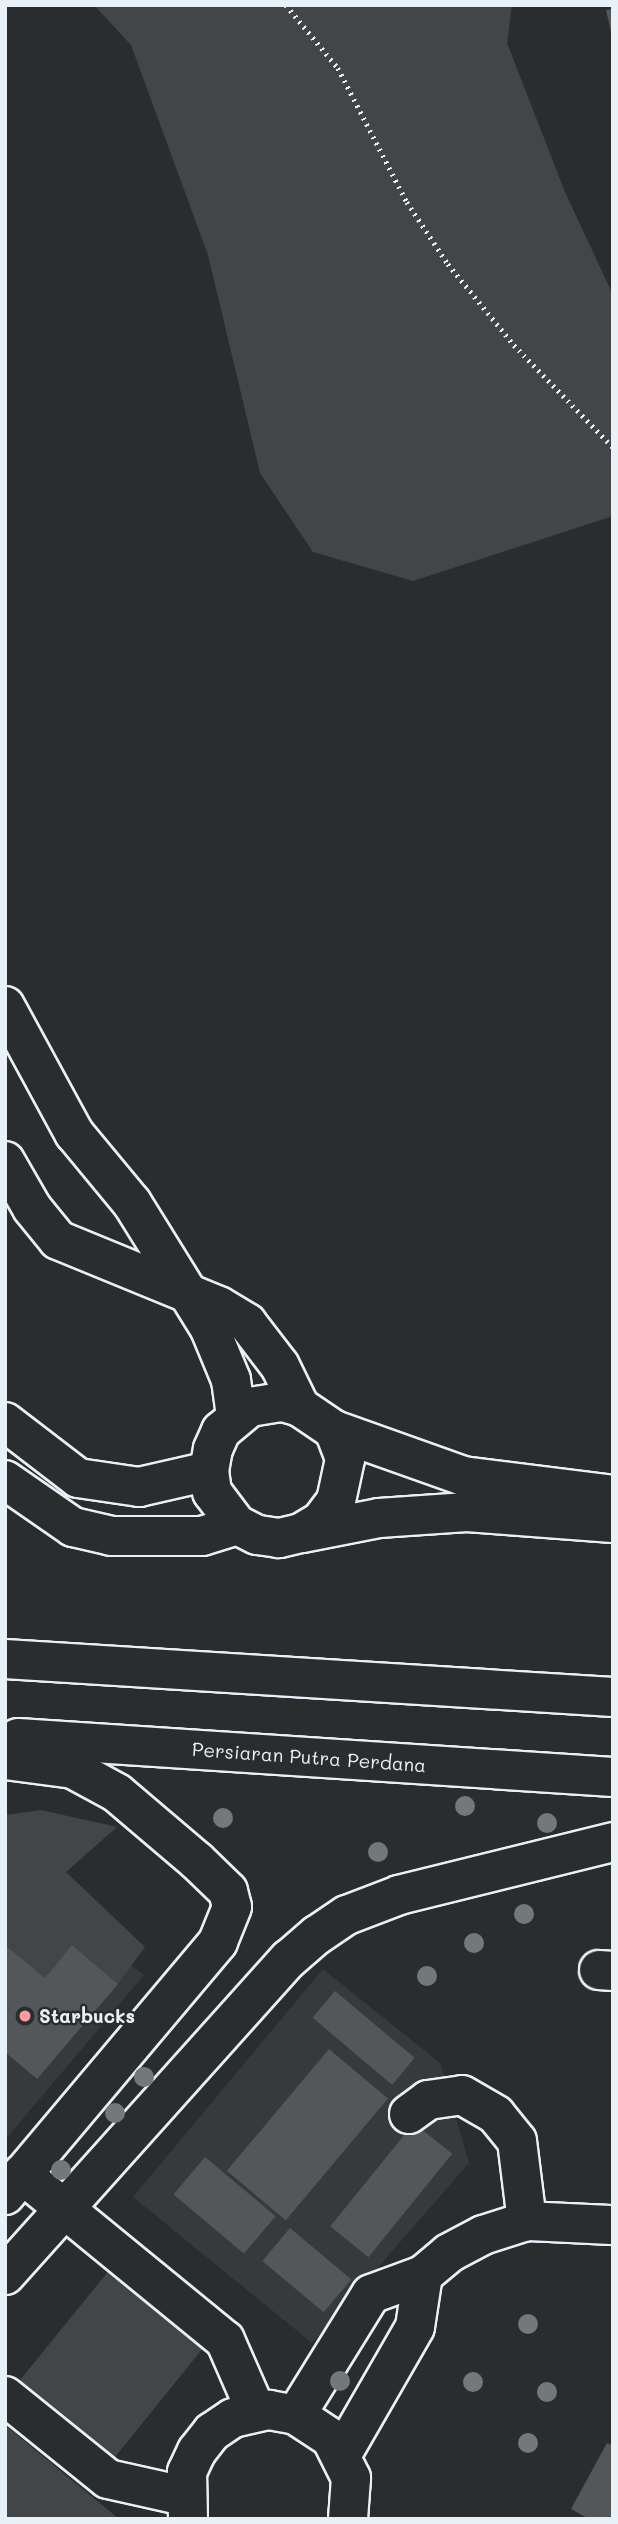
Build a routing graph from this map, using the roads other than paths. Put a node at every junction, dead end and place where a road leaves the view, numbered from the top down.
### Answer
1 (5, 1006) edge
2 (5, 1161) edge
3 (188, 1297) junction
4 (300, 1407) junction
5 (236, 1416) junction
6 (5, 1422) edge
7 (334, 1430) junction
8 (209, 1471) junction
9 (5, 1480) edge
10 (613, 1495) edge
11 (613, 1523) edge
12 (237, 1525) junction
13 (300, 1533) junction
14 (5, 1659) edge
15 (613, 1697) edge
16 (5, 1738) edge
17 (5, 1760) edge
18 (613, 1777) edge
19 (613, 1842) edge
20 (409, 2114) dead end
21 (14, 2185) edge
22 (62, 2208) junction
23 (527, 2221) junction
24 (613, 2225) edge
25 (5, 2275) edge
26 (423, 2275) junction
27 (5, 2396) edge
28 (256, 2411) junction
29 (296, 2415) junction
30 (342, 2454) junction
31 (186, 2507) edge
32 (348, 2519) edge

1 - 3 street
2 - 3 street
3 - 4 street
3 - 5 street
4 - 5 street
4 - 7 street
5 - 8 street
6 - 8 street
7 - 10 street
7 - 13 street
8 - 12 street
9 - 12 street
11 - 13 street
12 - 13 street
14 - 15 street
16 - 18 street, Persiaran Putra Perdana
17 - 21 street
19 - 22 street
20 - 23 street
21 - 22 street
22 - 25 street
22 - 28 street
23 - 24 street
23 - 26 street
26 - 29 street
26 - 30 street
27 - 31 street
28 - 29 street
28 - 31 street
29 - 30 street
30 - 32 street

